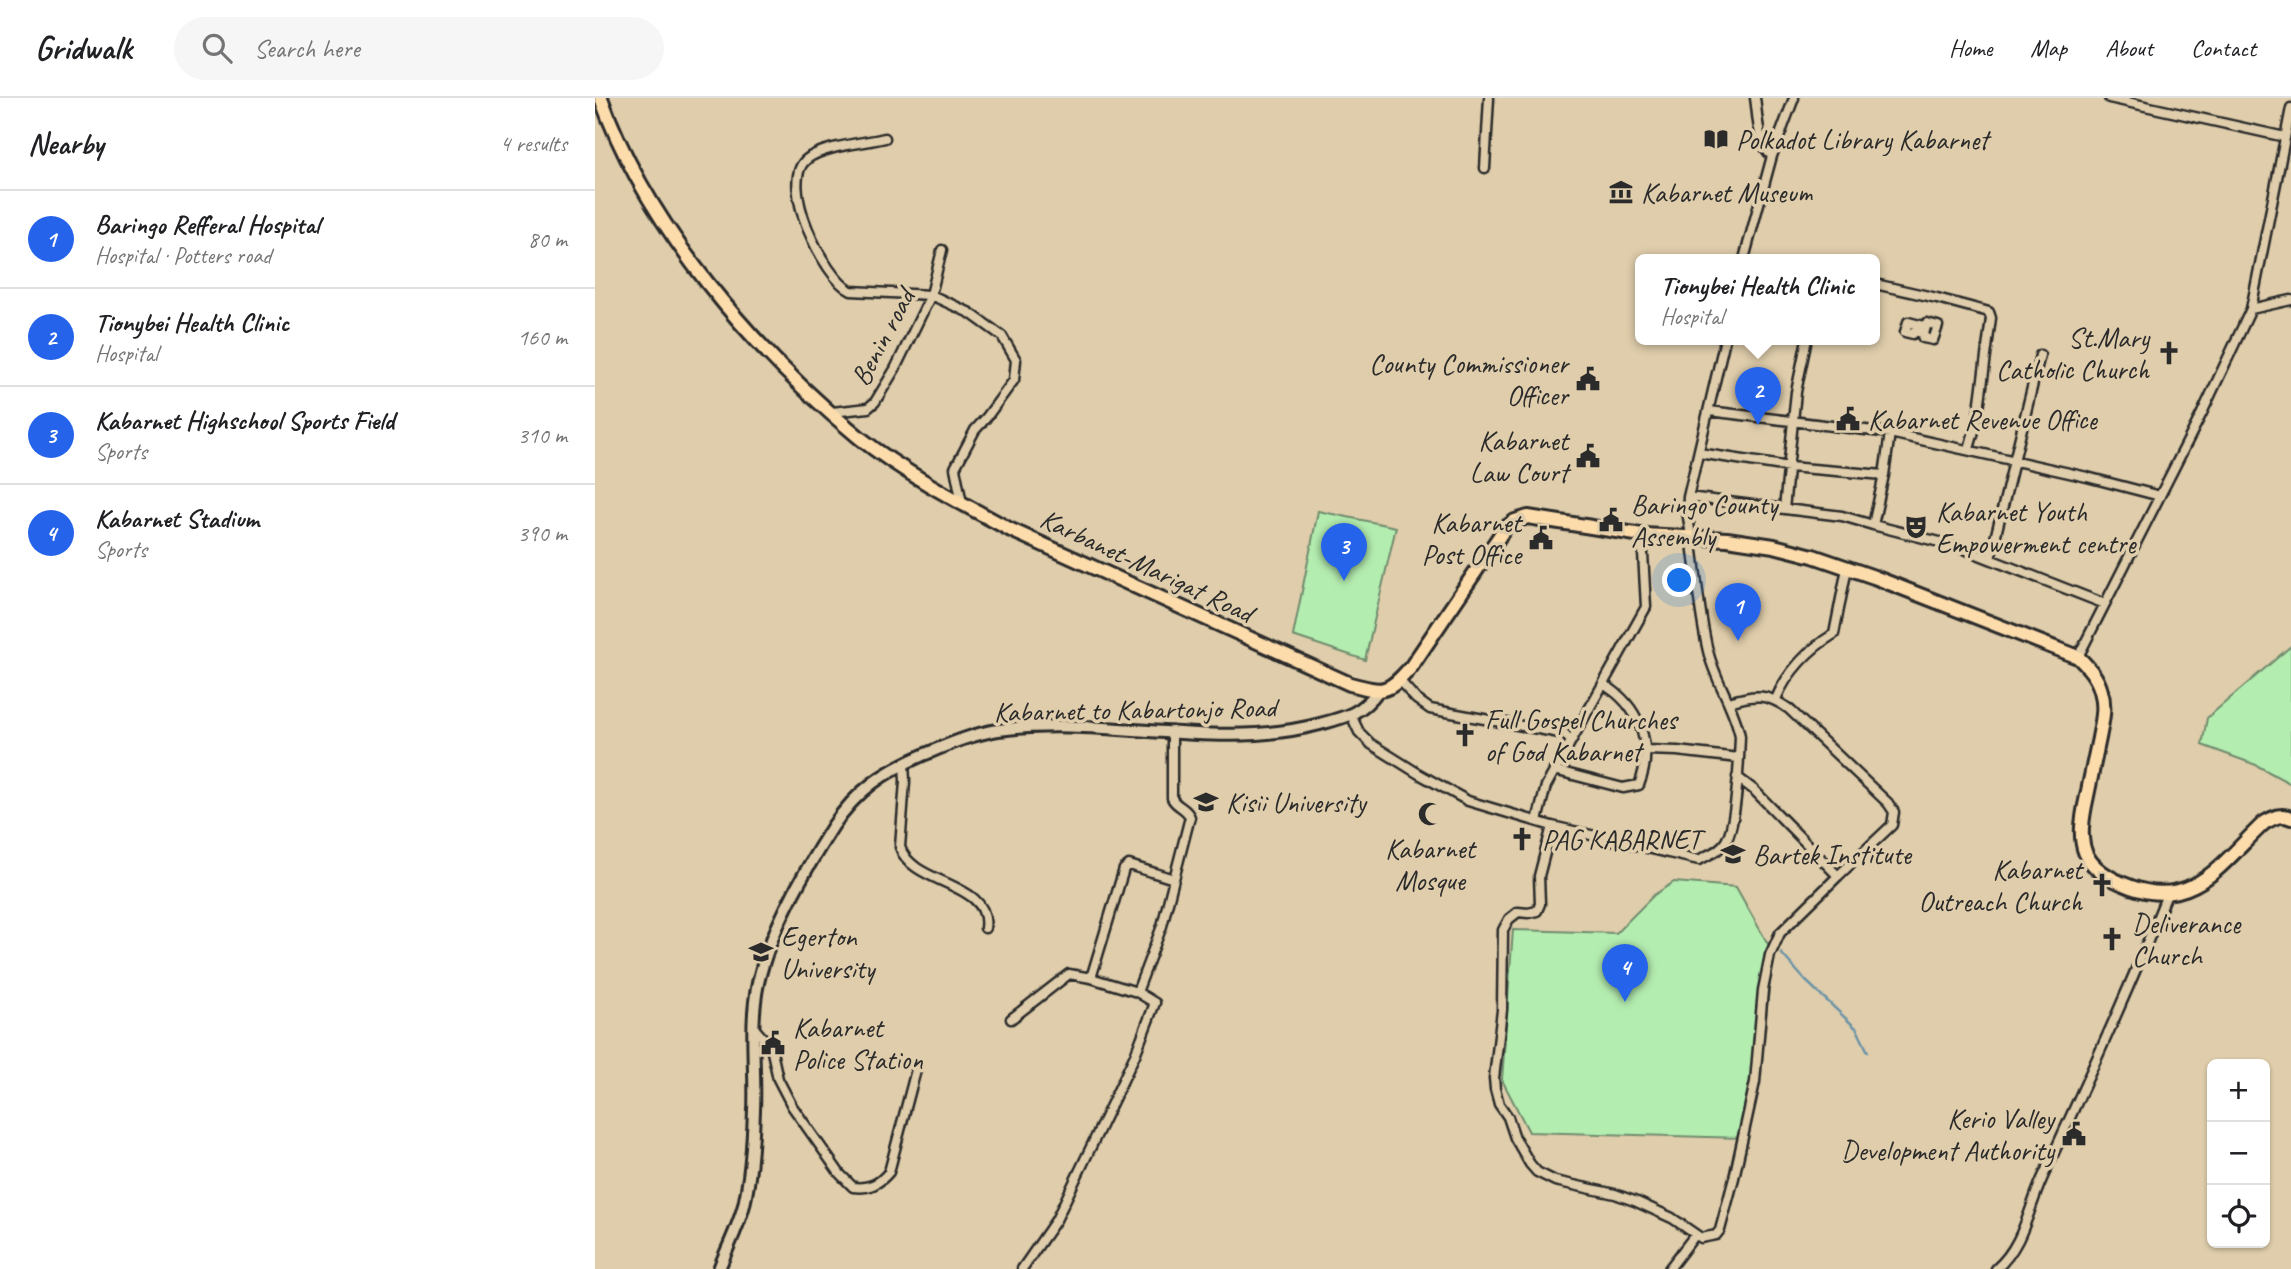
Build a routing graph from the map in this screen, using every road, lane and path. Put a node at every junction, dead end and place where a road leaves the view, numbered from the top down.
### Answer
1 (601, 98) edge
2 (1489, 98) edge
3 (1755, 98) edge
4 (1794, 98) edge
5 (2109, 98) edge
6 (2291, 108) edge
7 (2285, 137) junction
8 (885, 138) dead end
9 (1772, 156) junction
10 (1485, 168) dead end
11 (941, 250) dead end
12 (1745, 254) edge
13 (1880, 285) edge
14 (930, 295) junction
15 (2291, 300) edge
16 (2251, 309) junction
17 (1724, 345) edge
18 (1806, 345) edge
19 (2039, 355) dead end
20 (1709, 411) junction
21 (831, 412) junction
22 (1793, 421) junction
23 (1890, 433) junction
24 (1969, 449) junction
25 (1699, 453) junction
26 (2014, 461) junction
27 (1789, 467) junction
28 (1884, 475) junction
29 (2160, 496) junction
30 (1688, 497) junction
31 (962, 503) junction
32 (1784, 509) junction
33 (1873, 525) junction
34 (1642, 535) junction
35 (1692, 536) junction
36 (1990, 559) junction
37 (1847, 568) junction
38 (2105, 604) junction
39 (2077, 657) junction
40 (1399, 680) junction
41 (1603, 684) junction
42 (1378, 691) junction
43 (1776, 699) junction
44 (1729, 702) junction
45 (1351, 715) junction
46 (1172, 731) junction
47 (1571, 741) junction
48 (1646, 750) junction
49 (1739, 758) junction
50 (904, 763) junction
51 (1554, 770) junction
52 (1737, 777) junction
53 (2291, 818) edge
54 (1537, 821) junction
55 (1552, 826) junction
56 (1838, 876) junction
57 (1174, 879) junction
58 (2167, 894) junction
59 (985, 928) dead end
60 (1091, 978) junction
61 (1137, 992) junction
62 (1011, 1019) dead end
63 (754, 1028) junction
64 (916, 1066) dead end
65 (1695, 1235) junction
66 (719, 1269) edge
67 (1022, 1269) edge
68 (1669, 1269) edge
69 (1996, 1269) edge

1 - 21 main road, Karbanet-Marigat Road
2 - 10 street
3 - 9 street
4 - 9 street
5 - 7 street
6 - 7 street
7 - 16 street
8 - 14 street
9 - 12 street
11 - 14 street, Benin road
13 - 24 street
14 - 21 street, Benin road
14 - 31 street
15 - 16 street
16 - 29 street
17 - 20 street
18 - 22 street
19 - 26 street
20 - 22 street
20 - 25 street
21 - 31 main road, Karbanet-Marigat Road
22 - 23 street
22 - 27 street
23 - 24 street
23 - 28 street
24 - 26 street
25 - 27 street
25 - 30 street
26 - 29 street
26 - 36 street
27 - 28 street
27 - 32 street
28 - 33 street
29 - 38 street
30 - 32 street
30 - 35 street
31 - 42 main road, Karbanet-Marigat Road
32 - 33 street
33 - 36 street
34 - 35 main road
34 - 40 main road
34 - 41 street
35 - 37 main road
35 - 44 street
36 - 38 street
37 - 39 main road
37 - 43 street
38 - 39 street
39 - 58 main road
40 - 42 main road
40 - 47 street
41 - 47 street
41 - 48 street
42 - 45 main road, Kabarnet to Kabartonjo Road
43 - 44 street
43 - 56 street
44 - 49 street
45 - 46 main road, Kabarnet to Kabartonjo Road
45 - 54 street
46 - 50 main road, Kabarnet to Kabartonjo Road
46 - 57 street
47 - 51 street
48 - 49 street
48 - 51 street
49 - 52 street
50 - 59 street
50 - 63 main road, Kabarnet to Kabartonjo Road
51 - 54 street
52 - 55 street
52 - 56 street
53 - 58 main road
54 - 55 street
55 - 65 street
56 - 65 street
57 - 60 street
57 - 61 street
58 - 69 street
60 - 61 street
60 - 62 street
61 - 67 street
63 - 64 street
63 - 66 main road, Kabarnet to Kabartonjo Road
65 - 68 street

